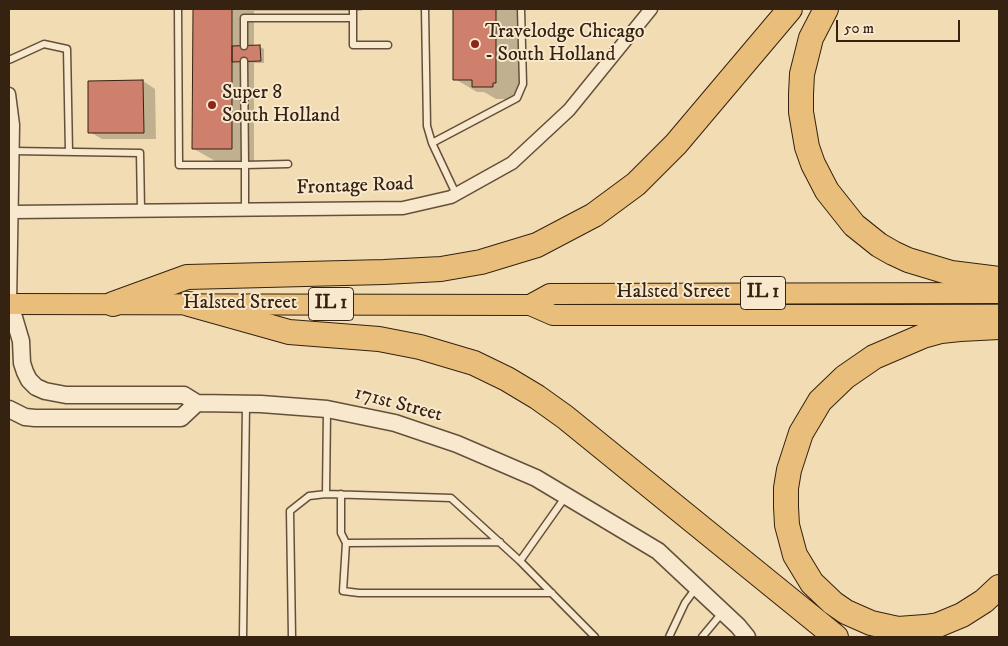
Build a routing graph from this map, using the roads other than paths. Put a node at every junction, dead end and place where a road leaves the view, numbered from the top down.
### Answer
1 (178, 9) edge
2 (353, 9) edge
3 (425, 9) edge
4 (521, 9) edge
5 (651, 9) edge
6 (790, 9) edge
7 (826, 9) edge
8 (353, 18) junction
9 (388, 45) dead end
10 (244, 46) dead end
11 (9, 60) edge
12 (244, 61) dead end
13 (9, 94) edge
14 (432, 143) junction
15 (13, 151) junction
16 (69, 152) junction
17 (288, 164) dead end
18 (245, 165) junction
19 (456, 194) junction
20 (245, 209) junction
21 (141, 210) junction
22 (13, 212) junction
23 (999, 279) edge
24 (999, 293) edge
25 (9, 304) edge
26 (113, 304) junction
27 (190, 304) junction
28 (530, 305) junction
29 (999, 315) edge
30 (999, 327) edge
31 (197, 403) junction
32 (246, 403) junction
33 (9, 409) edge
34 (327, 409) junction
35 (326, 494) junction
36 (341, 494) junction
37 (570, 498) junction
38 (500, 542) junction
39 (346, 543) junction
40 (520, 561) junction
41 (696, 587) junction
42 (999, 587) edge
43 (552, 593) junction
44 (723, 612) junction
45 (243, 637) edge
46 (292, 637) edge
47 (595, 637) edge
48 (669, 637) edge
49 (702, 637) edge
50 (747, 637) edge
51 (836, 637) edge

1 - 18 lane
2 - 8 lane
3 - 14 lane
4 - 14 lane
5 - 19 street, Frontage Road
6 - 26 highway
7 - 23 highway
8 - 9 lane
8 - 10 lane
11 - 16 lane
12 - 18 lane
13 - 15 street
14 - 19 lane
15 - 16 lane
15 - 22 street
16 - 21 lane
17 - 18 lane
18 - 20 lane
19 - 20 street, Frontage Road
20 - 21 street, Frontage Road
21 - 22 street, Frontage Road
22 - 25 street
24 - 28 main road, Halsted Street / IL 1
25 - 26 main road, Halsted Street / IL 1
25 - 31 street, 171st Street
26 - 27 main road, Halsted Street / IL 1
27 - 28 main road, Halsted Street / IL 1
27 - 51 highway
28 - 29 main road, Halsted Street / IL 1
30 - 42 highway
31 - 32 street, 171st Street
31 - 33 street
32 - 34 street, 171st Street
32 - 45 lane
34 - 35 lane
34 - 37 street, 171st Street
35 - 36 lane
35 - 46 lane
36 - 38 lane
36 - 39 lane
37 - 40 lane
37 - 41 street, 171st Street
38 - 39 lane
38 - 40 lane
39 - 43 lane
40 - 43 lane
41 - 44 street, 171st Street
41 - 48 lane
43 - 47 lane
44 - 49 lane
44 - 50 street, 171st Street

